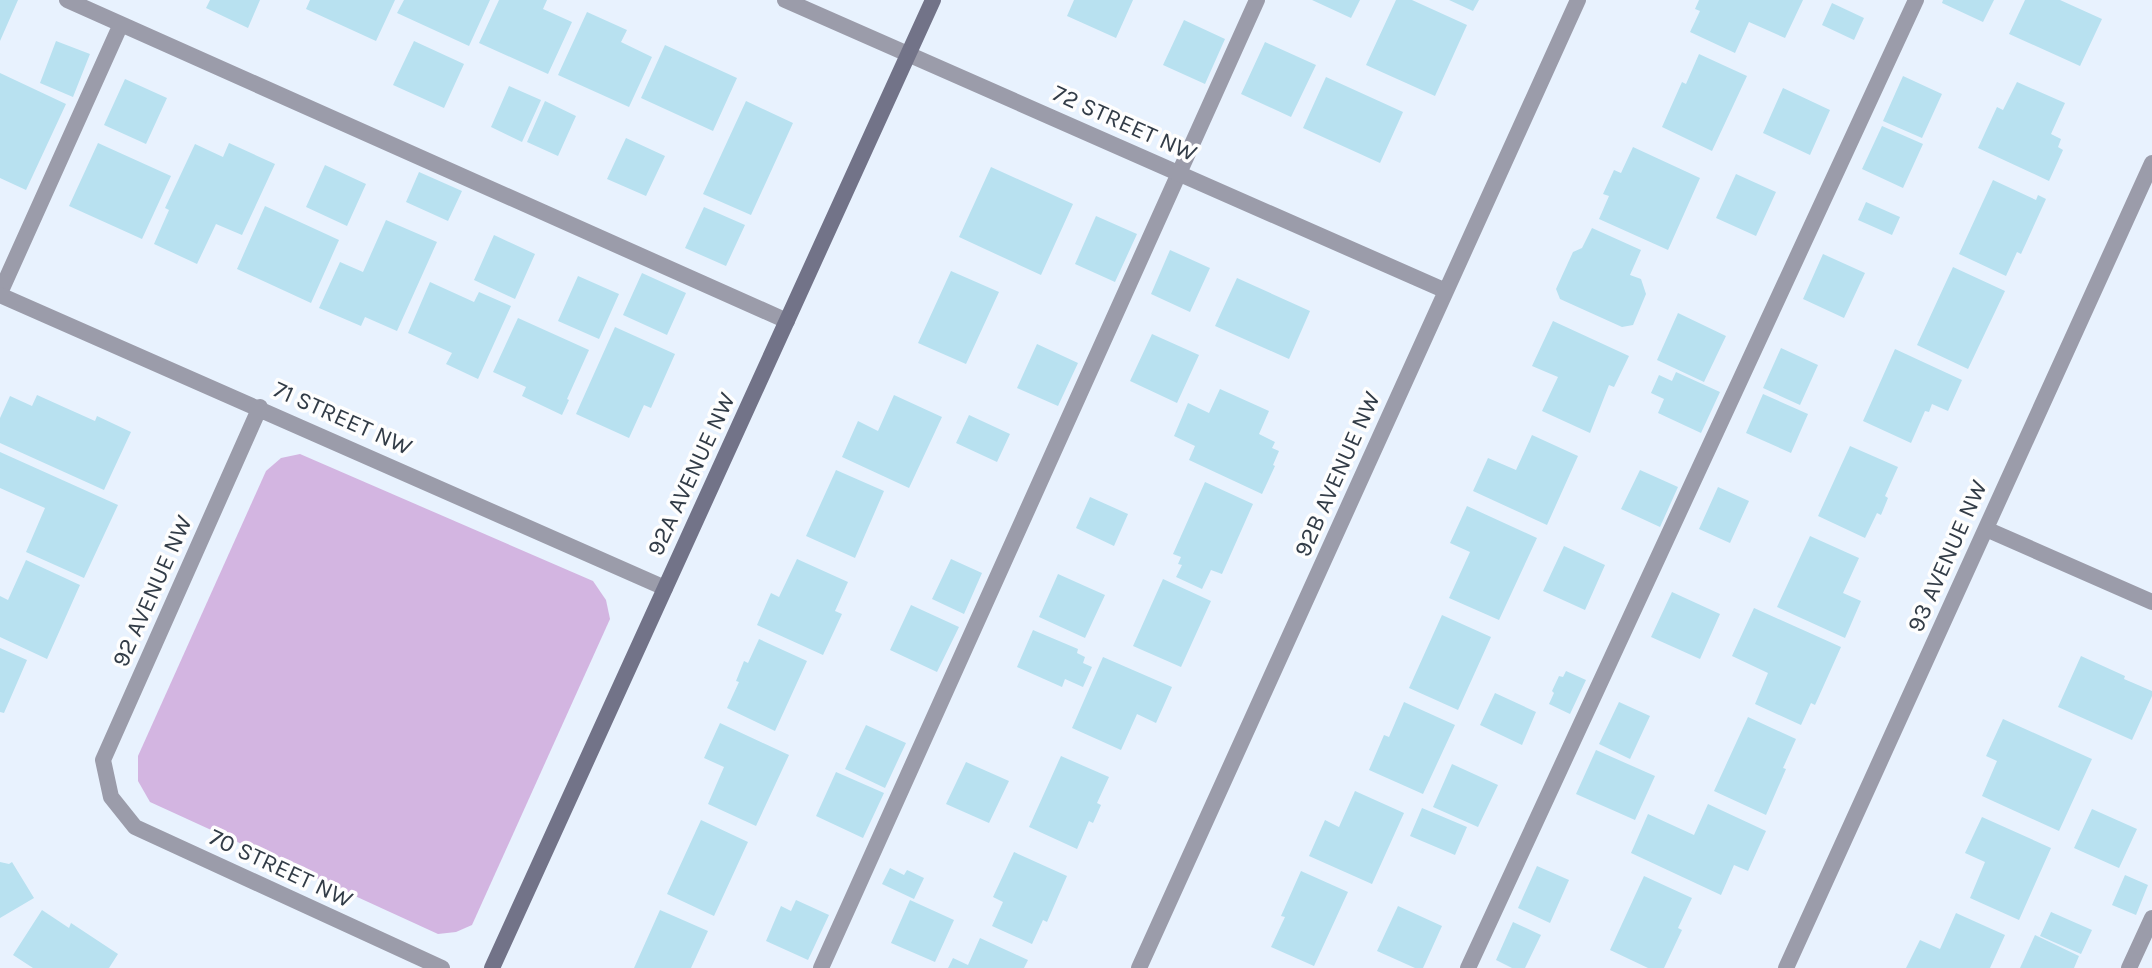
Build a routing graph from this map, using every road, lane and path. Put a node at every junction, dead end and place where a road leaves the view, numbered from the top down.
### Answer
1 (67, 0) edge
2 (785, 0) edge
3 (933, 0) edge
4 (1257, 0) edge
5 (1578, 0) edge
6 (1916, 0) edge
7 (121, 24) junction
8 (909, 54) junction
9 (2152, 163) edge
10 (1179, 173) junction
11 (1446, 291) junction
12 (0, 294) edge
13 (787, 321) junction
14 (260, 407) junction
15 (1986, 529) junction
16 (665, 588) junction
17 (2152, 602) edge
18 (111, 797) joint
19 (2152, 918) edge
20 (442, 968) edge
21 (492, 968) edge
22 (821, 968) edge
23 (1139, 968) edge
24 (1468, 968) edge
25 (1786, 968) edge
26 (2129, 968) edge

1 - 7 street
2 - 8 street, 72 STREET NW
3 - 8 street, 92A AVENUE NW
4 - 10 street
5 - 11 street, 92B AVENUE NW
6 - 24 street
7 - 12 street
7 - 13 street
8 - 10 street, 72 STREET NW
8 - 13 street, 92A AVENUE NW
9 - 15 street, 93 AVENUE NW
10 - 11 street, 72 STREET NW
10 - 22 street
11 - 23 street, 92B AVENUE NW
12 - 14 street, 71 STREET NW
13 - 16 street, 92A AVENUE NW
14 - 16 street, 71 STREET NW
14 - 18 street, 92 AVENUE NW
15 - 17 street
15 - 25 street, 93 AVENUE NW
16 - 21 street, 92A AVENUE NW
18 - 20 street, 70 STREET NW
19 - 26 street

